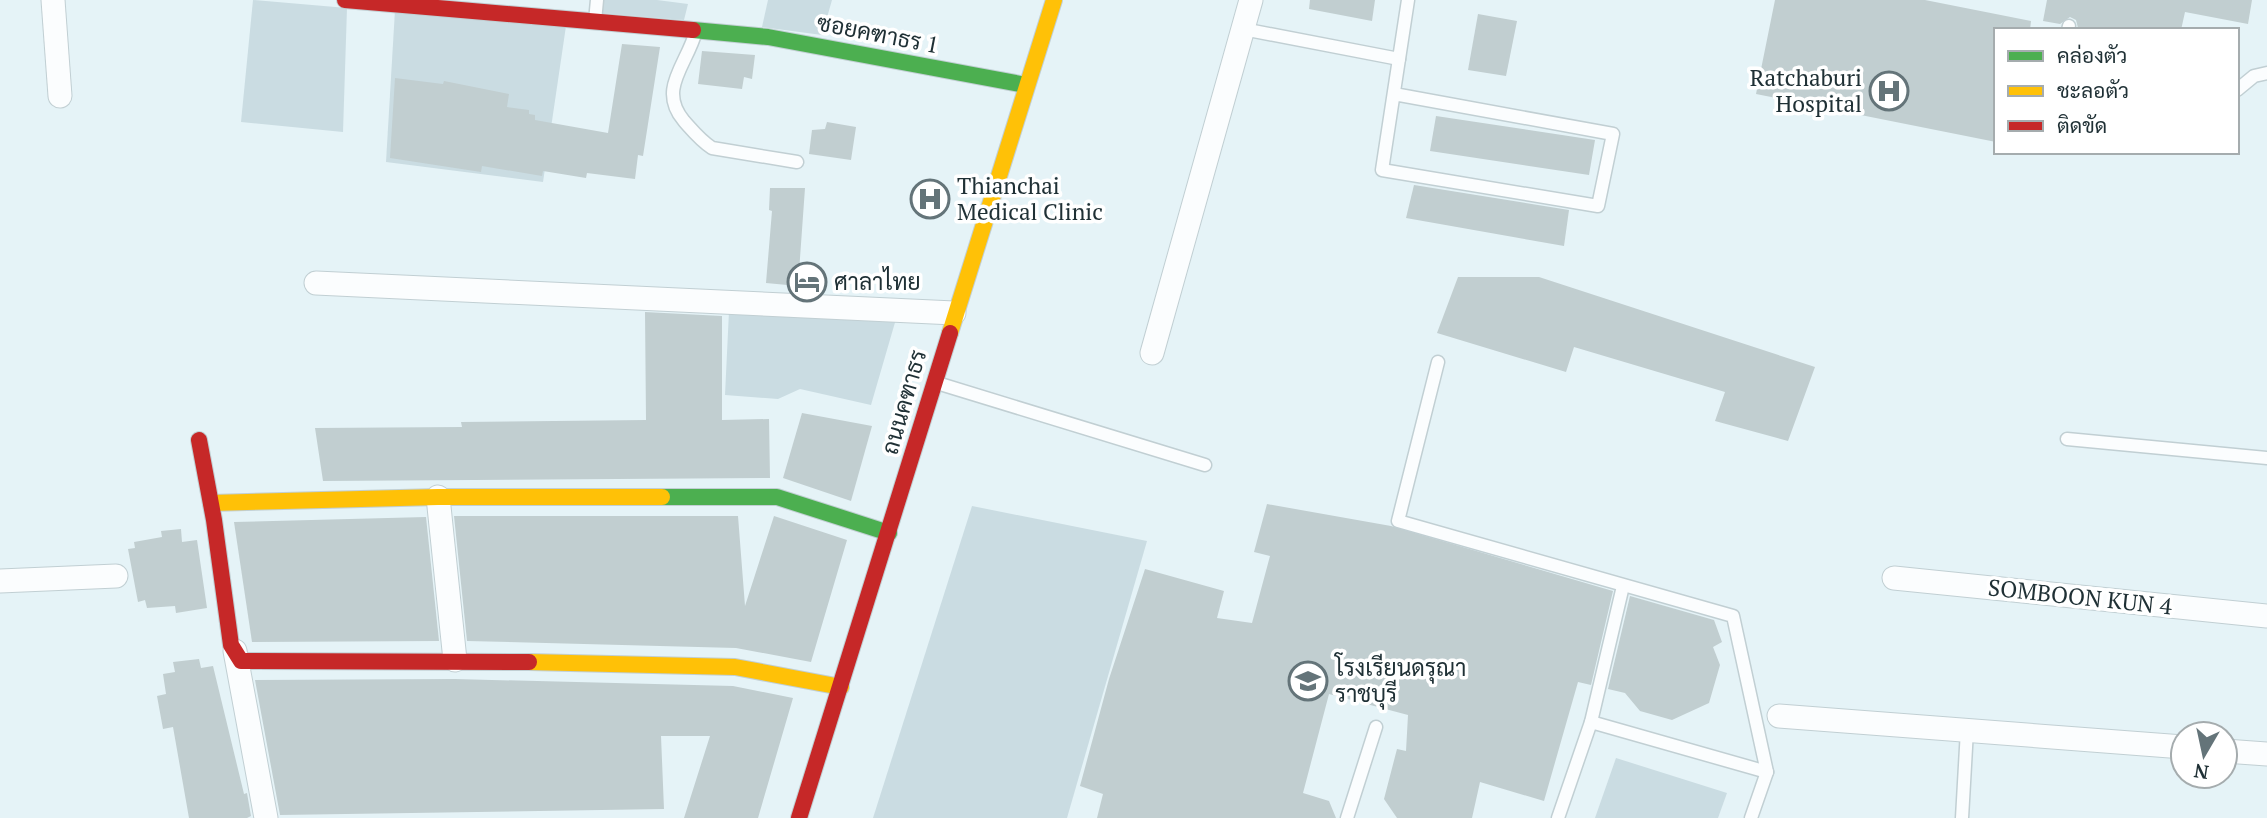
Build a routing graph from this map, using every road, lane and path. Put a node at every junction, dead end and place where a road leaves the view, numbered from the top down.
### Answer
1 (53, 0) edge
2 (345, 0) edge
3 (597, 0) edge
4 (1054, 0) edge
5 (1251, 0) edge
6 (1408, 0) edge
7 (595, 21) junction
8 (1243, 29) junction
9 (696, 31) junction
10 (1399, 59) junction
11 (2267, 65) edge
12 (2239, 72) edge
13 (2260, 74) edge
14 (1026, 85) junction
15 (2239, 89) edge
16 (1394, 94) junction
17 (60, 96) dead end
18 (797, 162) dead end
19 (316, 283) dead end
20 (954, 313) junction
21 (1152, 353) dead end
22 (1438, 362) dead end
23 (933, 382) junction
24 (2067, 439) dead end
25 (199, 440) dead end
26 (2267, 458) edge
27 (1205, 465) dead end
28 (438, 497) junction
29 (211, 503) junction
30 (889, 533) junction
31 (116, 576) dead end
32 (1894, 578) dead end
33 (0, 581) edge
34 (1623, 586) junction
35 (2267, 616) edge
36 (235, 651) junction
37 (455, 660) junction
38 (841, 687) junction
39 (1779, 716) dead end
40 (1591, 722) junction
41 (1376, 727) dead end
42 (1966, 730) junction
43 (2169, 746) edge
44 (2239, 752) edge
45 (2267, 754) edge
46 (1766, 772) junction
47 (266, 818) edge
48 (799, 818) edge
49 (1347, 818) edge
50 (1558, 818) edge
51 (1751, 818) edge
52 (1962, 818) edge

1 - 17 street
2 - 7 street, ซอยคฑาธร 1
3 - 7 lane
4 - 14 street, ถนนคฑาธร
5 - 8 street
6 - 10 lane
7 - 9 street, ซอยคฑาธร 1
8 - 10 lane
8 - 21 street
9 - 14 street, ซอยคฑาธร 1
9 - 18 lane
10 - 16 lane
11 - 13 lane
12 - 13 lane
13 - 15 lane
14 - 20 street, ถนนคฑาธร
16 - 16 lane
19 - 20 street
20 - 23 street, ถนนคฑาธร
22 - 34 lane
23 - 27 lane
23 - 30 street, ถนนคฑาธร
24 - 26 lane
25 - 29 street
28 - 29 street
28 - 30 street
28 - 37 street
29 - 36 street
30 - 38 street, ถนนคฑาธร
31 - 33 street
32 - 35 street, SOMBOON KUN 4
34 - 40 lane
34 - 46 lane
36 - 37 street
36 - 47 street
37 - 38 street
38 - 48 street, ถนนคฑาธร
39 - 42 street
40 - 46 lane
40 - 50 lane
41 - 49 lane
42 - 43 street
42 - 52 lane
44 - 45 street
46 - 51 lane

